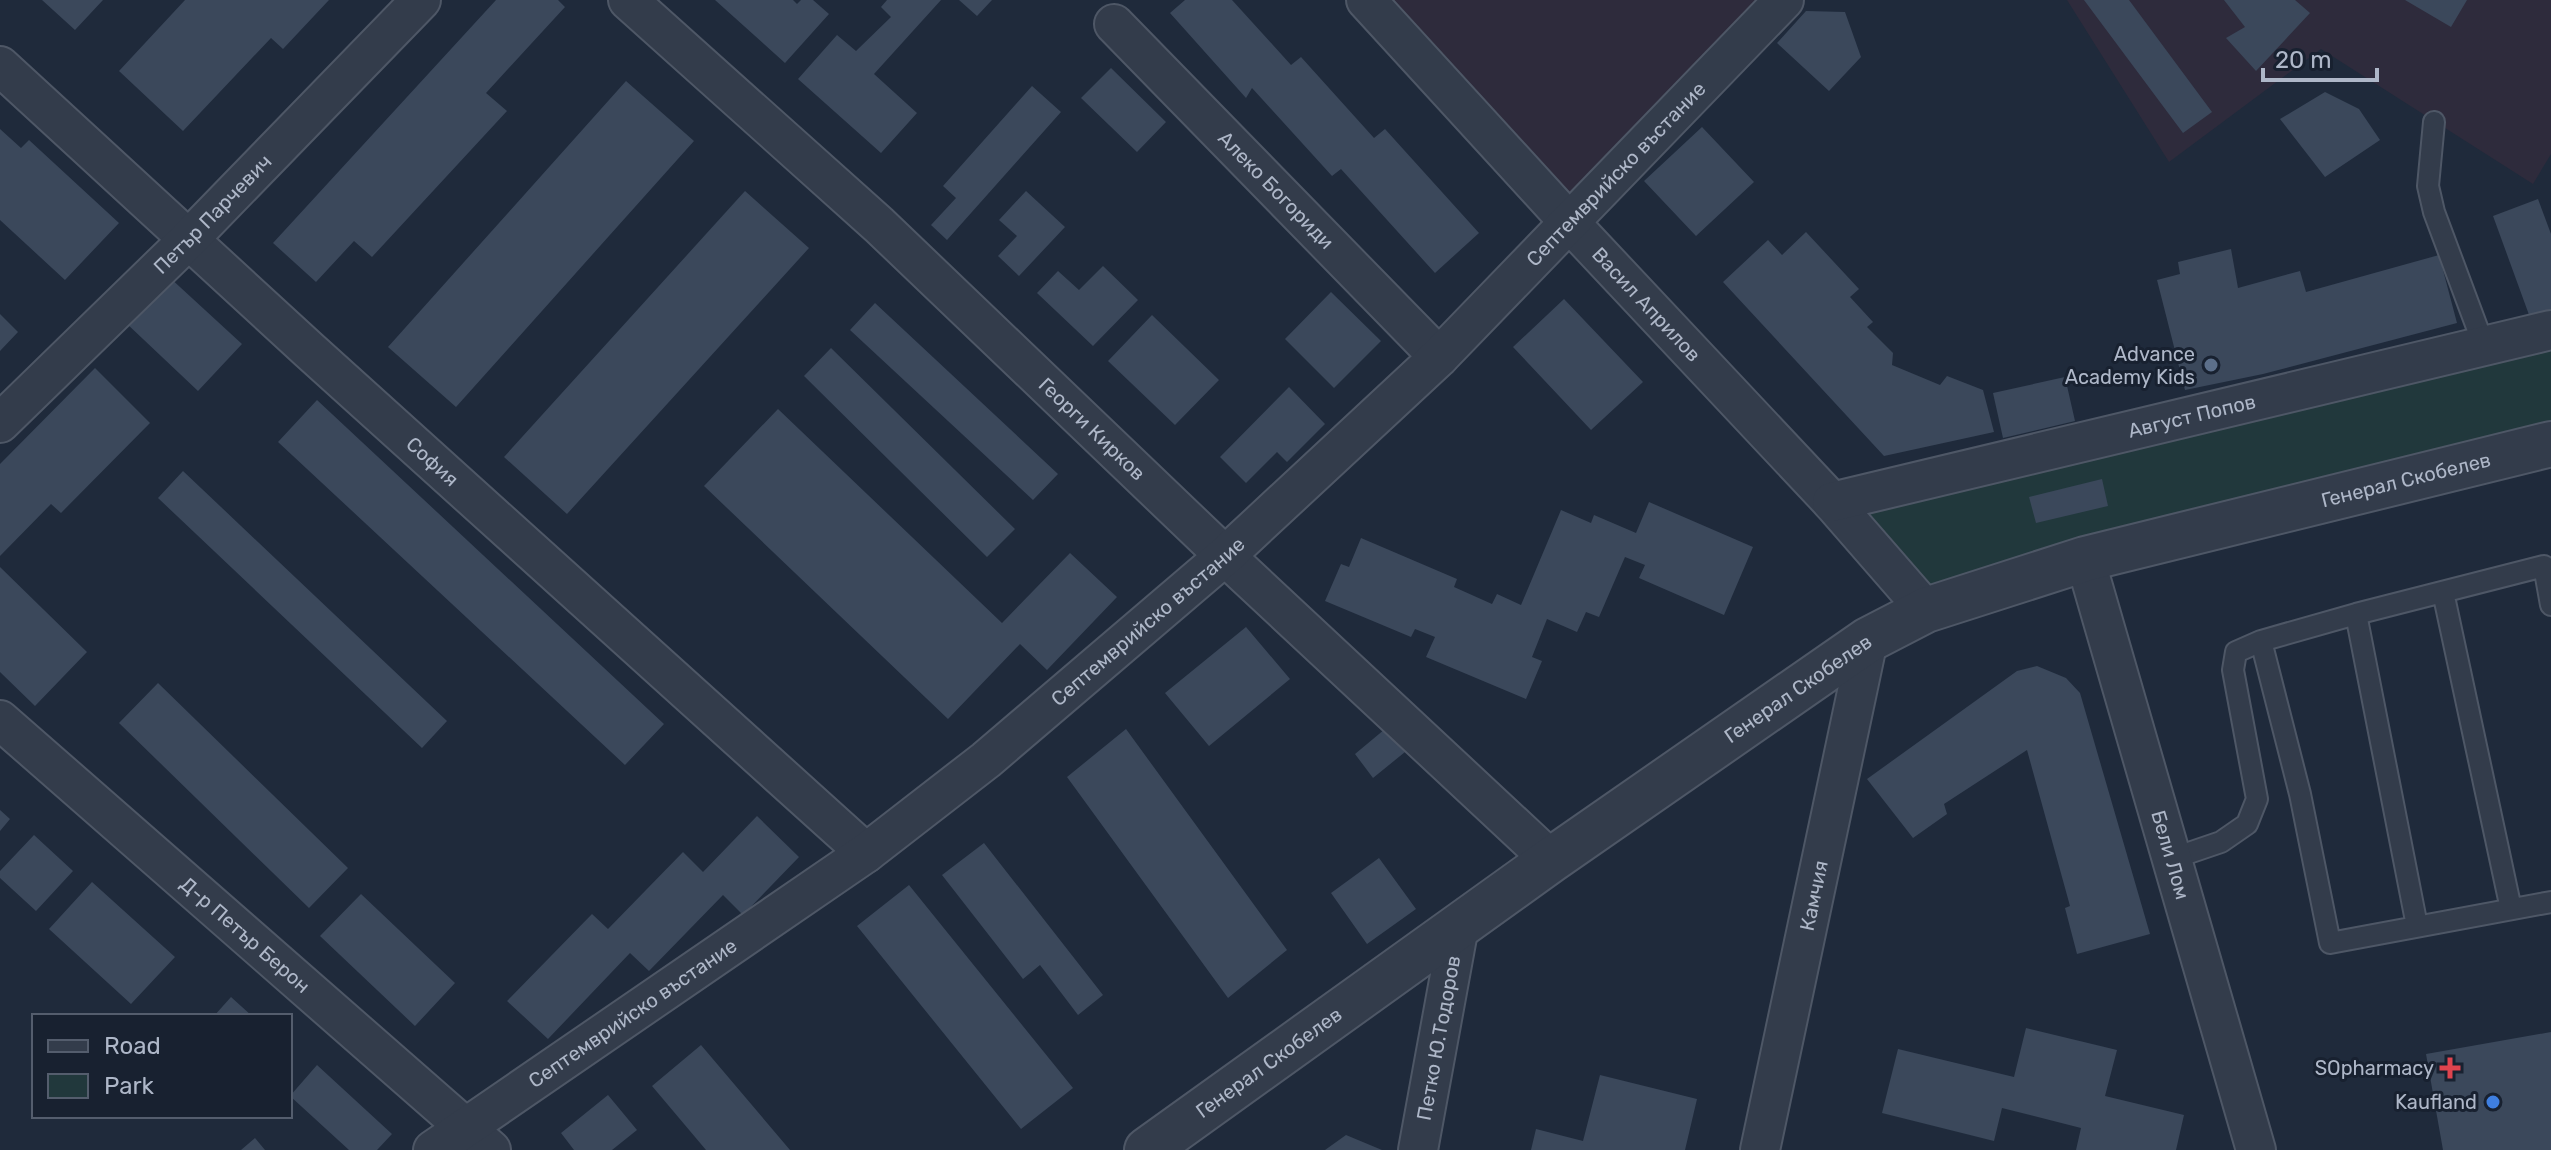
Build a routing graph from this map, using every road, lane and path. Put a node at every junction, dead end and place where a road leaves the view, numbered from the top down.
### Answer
1 (421, 0) edge
2 (628, 0) edge
3 (1366, 0) edge
4 (1784, 0) edge
5 (1114, 24) dead end
6 (0, 66) edge
7 (2434, 122) dead end
8 (1570, 223) junction
9 (188, 240) junction
10 (2551, 330) edge
11 (2484, 346) junction
12 (1439, 357) junction
13 (0, 423) edge
14 (2551, 444) edge
15 (1832, 502) junction
16 (1225, 556) junction
17 (2085, 559) junction
18 (2443, 592) junction
19 (2551, 605) edge
20 (1926, 610) junction
21 (2356, 614) junction
22 (1868, 640) junction
23 (2261, 641) junction
24 (0, 720) edge
25 (866, 853) junction
26 (2174, 858) junction
27 (1551, 860) junction
28 (2551, 902) edge
29 (2511, 909) junction
30 (1459, 926) junction
31 (2417, 926) junction
32 (478, 1139) edge
33 (433, 1150) edge
34 (1147, 1150) edge
35 (1418, 1150) edge
36 (1760, 1150) edge
37 (2256, 1150) edge

1 - 9 street, Петър Парчевич
2 - 16 street, Георги Кирков
3 - 8 street, Васил Априлов
4 - 8 street, Септемврийско въстание
5 - 12 street, Алеко Богориди
6 - 9 street, София
7 - 11 lane
8 - 12 street, Септемврийско въстание
8 - 15 street, Васил Априлов
9 - 13 street, Петър Парчевич
9 - 25 street, София
10 - 11 street, Август Попов
11 - 15 street, Август Попов
12 - 16 street, Септемврийско въстание
14 - 17 street, Генерал Скобелев
15 - 20 street, Васил Априлов
16 - 25 street, Септемврийско въстание
16 - 27 street, Георги Кирков
17 - 20 street, Генерал Скобелев
17 - 26 street, Бели Лом
18 - 19 lane
18 - 21 lane
18 - 29 lane
20 - 22 street, Генерал Скобелев
21 - 23 lane
21 - 31 lane
22 - 27 street, Генерал Скобелев
22 - 36 street, Камчия
23 - 26 lane
23 - 31 lane
24 - 32 street, Д-р Петър Берон
25 - 32 street, Септемврийско въстание
26 - 37 street, Бели Лом
27 - 30 street, Генерал Скобелев
28 - 29 lane
29 - 31 lane
30 - 34 street, Генерал Скобелев
30 - 35 street, Петко Ю.Тодоров
32 - 33 street, Септемврийско въстание

